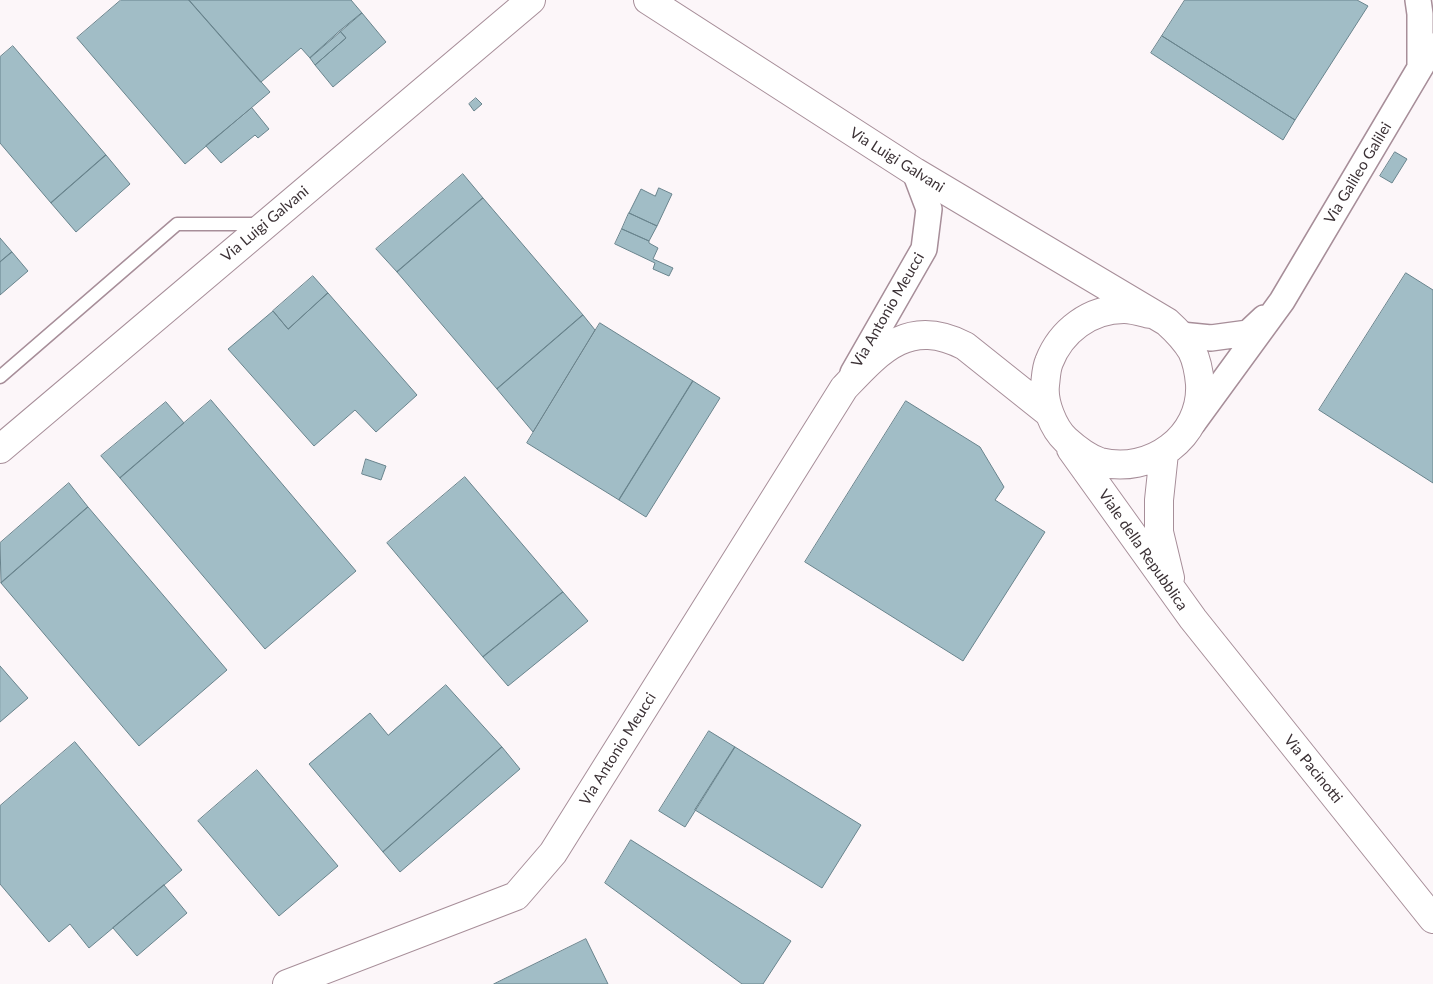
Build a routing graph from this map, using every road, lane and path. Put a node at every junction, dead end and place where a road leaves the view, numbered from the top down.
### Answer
1 (531, 0) edge
2 (648, 0) edge
3 (1418, 0) edge
4 (1433, 46) edge
5 (1420, 67) junction
6 (915, 172) junction
7 (265, 224) junction
8 (1282, 301) junction
9 (1150, 314) junction
10 (1181, 335) junction
11 (0, 376) edge
12 (844, 388) junction
13 (1049, 413) junction
14 (1187, 431) junction
15 (1063, 437) junction
16 (0, 449) edge
17 (1164, 453) junction
18 (1192, 619) junction
19 (1433, 919) edge
20 (287, 984) edge

1 - 7 main road, Via Luigi Galvani
2 - 6 main road, Via Luigi Galvani
3 - 5 street
4 - 5 street, Via Galileo Galilei
5 - 8 street, Via Galileo Galilei
6 - 9 main road, Via Luigi Galvani
6 - 12 street, Via Antonio Meucci
7 - 11 lane
7 - 16 main road, Via Luigi Galvani
8 - 10 street, Via Galileo Galilei
8 - 14 street, Via Galileo Galilei
9 - 10 main road, Viale della Repubblica
9 - 13 main road, Viale della Repubblica
10 - 14 main road, Viale della Repubblica
12 - 13 main road, Via Antonio Meucci
12 - 20 main road, Via Antonio Meucci
13 - 15 main road, Viale della Repubblica
14 - 17 main road, Viale della Repubblica
15 - 17 main road, Viale della Repubblica
15 - 18 main road, Viale della Repubblica
17 - 18 main road, Viale della Repubblica
18 - 19 main road, Via Pacinotti

